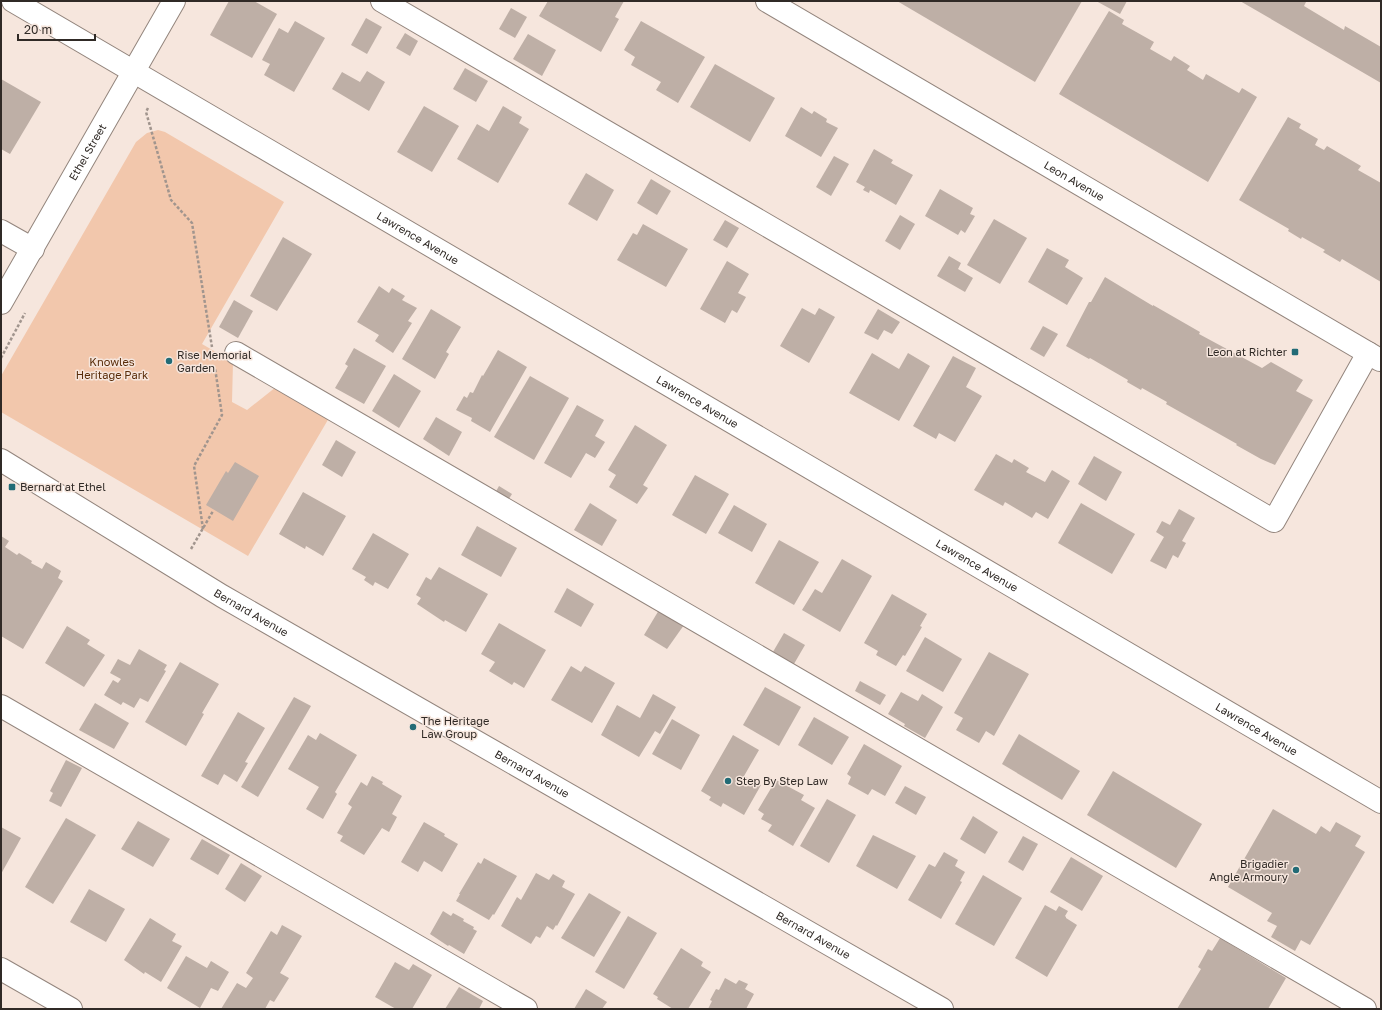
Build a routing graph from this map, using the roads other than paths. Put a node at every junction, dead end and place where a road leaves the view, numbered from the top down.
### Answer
1 (13, 1) edge
2 (174, 1) edge
3 (382, 1) edge
4 (767, 1) edge
5 (134, 71) junction
6 (1, 231) edge
7 (33, 249) junction
8 (1, 303) edge
9 (236, 353) dead end
10 (1375, 357) edge
11 (1, 460) edge
12 (1, 706) edge
13 (1381, 802) edge
14 (1, 969) edge
15 (71, 1009) edge
16 (526, 1009) edge
17 (942, 1009) edge
18 (1365, 1009) edge

1 - 5 street, Lawrence Avenue
2 - 5 street, Ethel Street
3 - 10 street
4 - 10 street, Leon Avenue
5 - 7 street, Ethel Street
5 - 13 street, Lawrence Avenue
6 - 7 street
7 - 8 street, Ethel Street
9 - 18 street
11 - 17 street, Bernard Avenue
12 - 16 street
14 - 15 street

